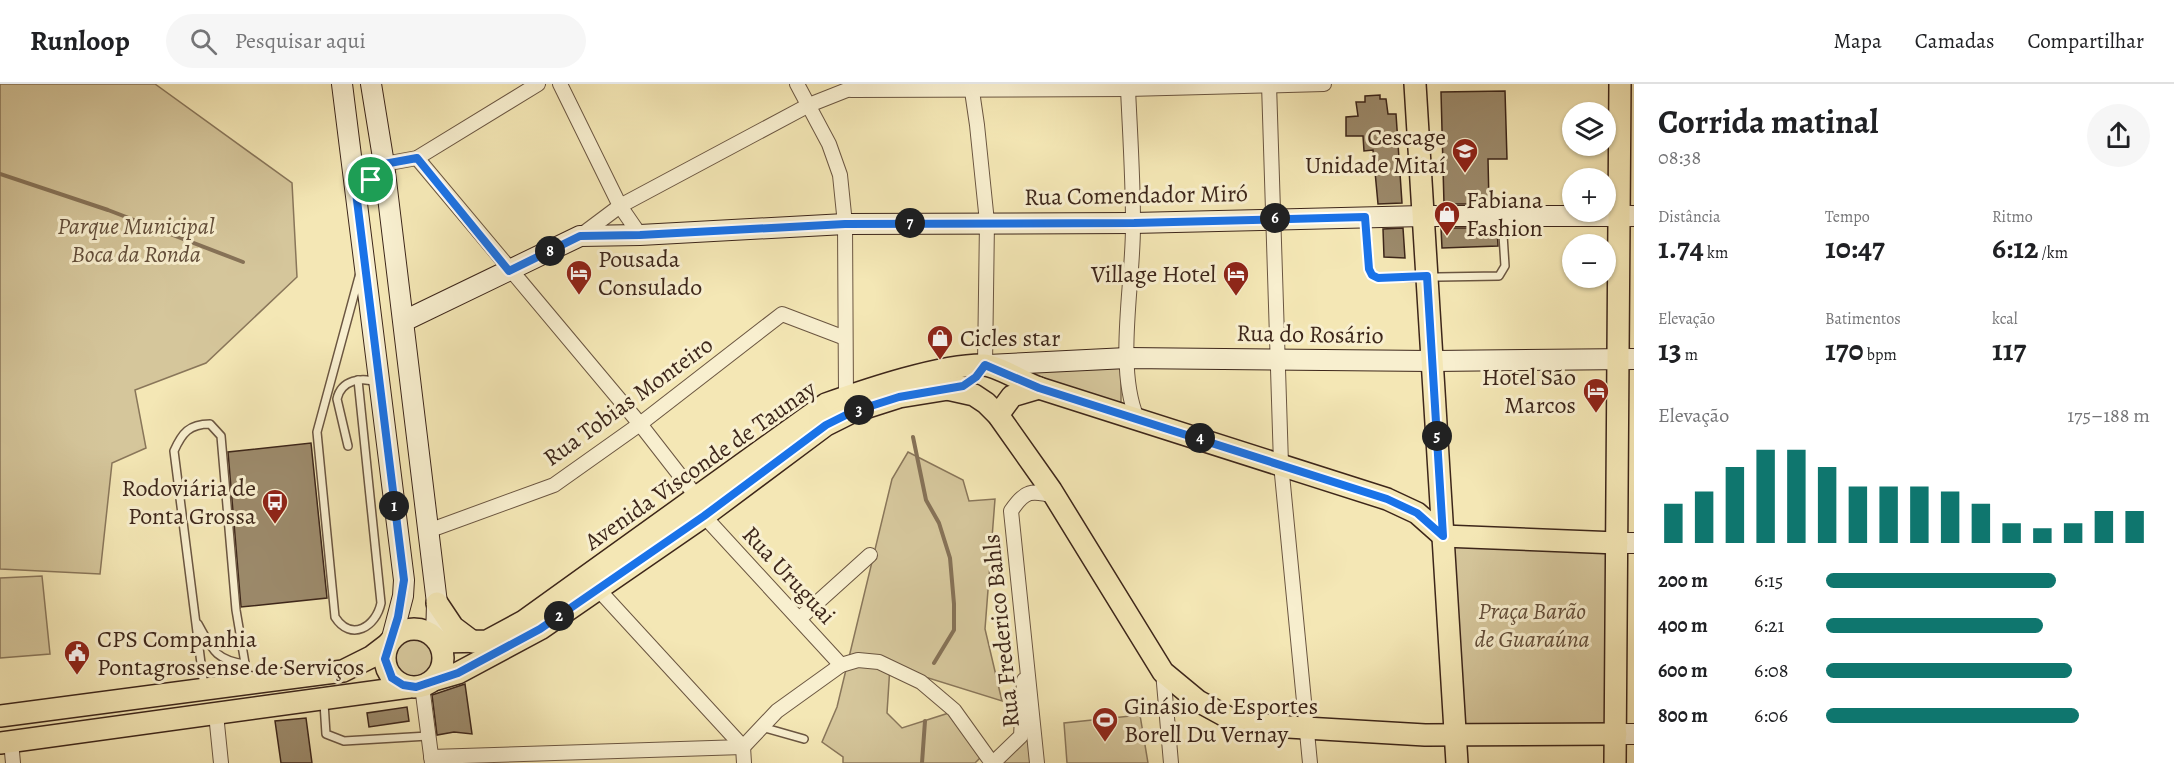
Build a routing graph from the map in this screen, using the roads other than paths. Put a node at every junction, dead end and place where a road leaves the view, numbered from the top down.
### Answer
1 (342, 84) edge
2 (371, 84) edge
3 (538, 84) edge
4 (560, 84) edge
5 (797, 84) edge
6 (1269, 84) edge
7 (1324, 84) edge
8 (1415, 84) edge
9 (1620, 84) edge
10 (1126, 86) edge
11 (856, 87) edge
12 (969, 87) edge
13 (809, 105) junction
14 (417, 158) junction
15 (384, 164) junction
16 (353, 168) junction
17 (620, 206) junction
18 (1423, 216) junction
19 (1502, 216) junction
20 (1627, 216) edge
21 (1365, 217) junction
22 (1272, 218) junction
23 (987, 222) junction
24 (1134, 223) junction
25 (845, 224) junction
26 (640, 235) junction
27 (580, 236) junction
28 (365, 266) junction
29 (509, 271) junction
30 (1427, 276) junction
31 (404, 321) junction
32 (845, 338) junction
33 (1127, 358) junction
34 (1278, 358) junction
35 (1626, 359) edge
36 (1432, 361) junction
37 (985, 365) junction
38 (358, 380) junction
39 (379, 384) junction
40 (1039, 388) junction
41 (947, 389) junction
42 (846, 397) junction
43 (999, 415) junction
44 (1137, 418) junction
45 (639, 424) junction
46 (348, 446) dead end
47 (1281, 464) junction
48 (696, 496) junction
49 (1055, 496) junction
50 (704, 516) junction
51 (428, 531) junction
52 (1443, 536) junction
53 (1625, 543) edge
54 (870, 555) dead end
55 (597, 588) junction
56 (437, 603) junction
57 (195, 619) junction
58 (799, 619) junction
59 (437, 640) junction
60 (390, 641) junction
61 (473, 642) junction
62 (1027, 648) junction
63 (841, 665) junction
64 (1163, 672) junction
65 (247, 674) junction
66 (421, 684) junction
67 (204, 689) junction
68 (323, 699) junction
69 (31, 712) junction
70 (216, 714) junction
71 (0, 716) edge
72 (762, 727) junction
73 (1306, 728) junction
74 (1625, 734) edge
75 (1455, 735) junction
76 (428, 736) junction
77 (804, 739) dead end
78 (5, 742) edge
79 (743, 747) junction
80 (432, 760) edge
81 (13, 763) edge
82 (221, 763) edge
83 (744, 763) edge
84 (993, 763) edge
85 (1038, 763) edge
86 (1171, 763) edge
87 (1310, 763) edge
88 (1457, 763) edge
89 (1615, 763) edge

1 - 16 main road
2 - 15 main road
3 - 14 street
4 - 17 street
5 - 13 street
6 - 7 street
6 - 10 street
6 - 22 street
8 - 18 main road
9 - 20 main road
10 - 12 street
10 - 24 street
11 - 12 street
11 - 13 street
12 - 23 street
13 - 17 street
13 - 25 street
14 - 15 street
14 - 29 street
15 - 16 main road
15 - 31 main road
16 - 28 main road
17 - 26 street
17 - 27 street
18 - 19 main road, Rua Comendador Miró
18 - 21 main road, Rua Comendador Miró
18 - 30 main road
19 - 20 main road, Rua Comendador Miró
19 - 30 lane
20 - 35 main road
21 - 22 main road, Rua Comendador Miró
21 - 30 lane
22 - 24 main road, Rua Comendador Miró
22 - 34 street
23 - 24 main road, Rua Comendador Miró
23 - 25 main road, Rua Comendador Miró
23 - 37 street
24 - 33 street
25 - 26 main road, Rua Comendador Miró
25 - 32 street
26 - 27 main road, Rua Comendador Miró
27 - 29 main road
28 - 38 lane
28 - 39 main road
29 - 31 main road
29 - 45 street
30 - 36 main road
31 - 51 main road
32 - 42 street
32 - 45 street, Rua Tobias Monteiro
33 - 34 main road, Rua do Rosário
33 - 37 main road, Rua do Rosário
33 - 44 street
34 - 36 main road, Rua do Rosário
34 - 47 street
35 - 36 main road, Rua do Rosário
35 - 53 main road
36 - 52 main road
37 - 40 main road
37 - 41 main road
37 - 42 main road, Avenida Visconde de Taunay
37 - 43 main road
38 - 39 lane
38 - 46 lane
39 - 60 main road
40 - 43 main road
40 - 44 main road
41 - 43 main road
41 - 50 main road, Avenida Visconde de Taunay
42 - 48 main road, Avenida Visconde de Taunay
43 - 49 main road
44 - 47 main road
45 - 48 street
45 - 51 street, Rua Tobias Monteiro
47 - 52 main road
47 - 73 street
48 - 61 main road, Avenida Visconde de Taunay
49 - 62 street, Rua Frederico Bahls
49 - 64 main road
50 - 55 main road, Avenida Visconde de Taunay
50 - 58 street, Rua Uruguai
51 - 56 main road
52 - 53 main road
52 - 75 main road
53 - 74 main road
54 - 58 street
55 - 66 main road, Avenida Visconde de Taunay
55 - 79 street
56 - 59 main road
56 - 61 main road
57 - 65 lane
57 - 65 lane
57 - 67 lane
58 - 63 street, Rua Uruguai
59 - 60 main road, Avenida Visconde de Taunay
59 - 61 main road, Avenida Visconde de Taunay
59 - 66 main road
60 - 65 main road, Avenida Visconde de Taunay
60 - 66 main road
62 - 84 street
62 - 85 street, Rua Frederico Bahls
63 - 72 street
63 - 84 street
64 - 73 main road
64 - 86 street
65 - 67 main road, Avenida Visconde de Taunay
66 - 68 main road, Avenida Visconde de Taunay
66 - 76 street
67 - 69 main road, Avenida Visconde de Taunay
68 - 70 main road, Avenida Visconde de Taunay
68 - 76 lane
69 - 71 main road, Avenida Visconde de Taunay
69 - 78 main road
70 - 78 main road, Avenida Visconde de Taunay
70 - 82 street
72 - 77 lane
72 - 79 street
73 - 75 main road
73 - 87 street
74 - 75 main road
74 - 89 main road
75 - 88 main road
76 - 80 street
78 - 81 street
79 - 80 street
79 - 83 street

